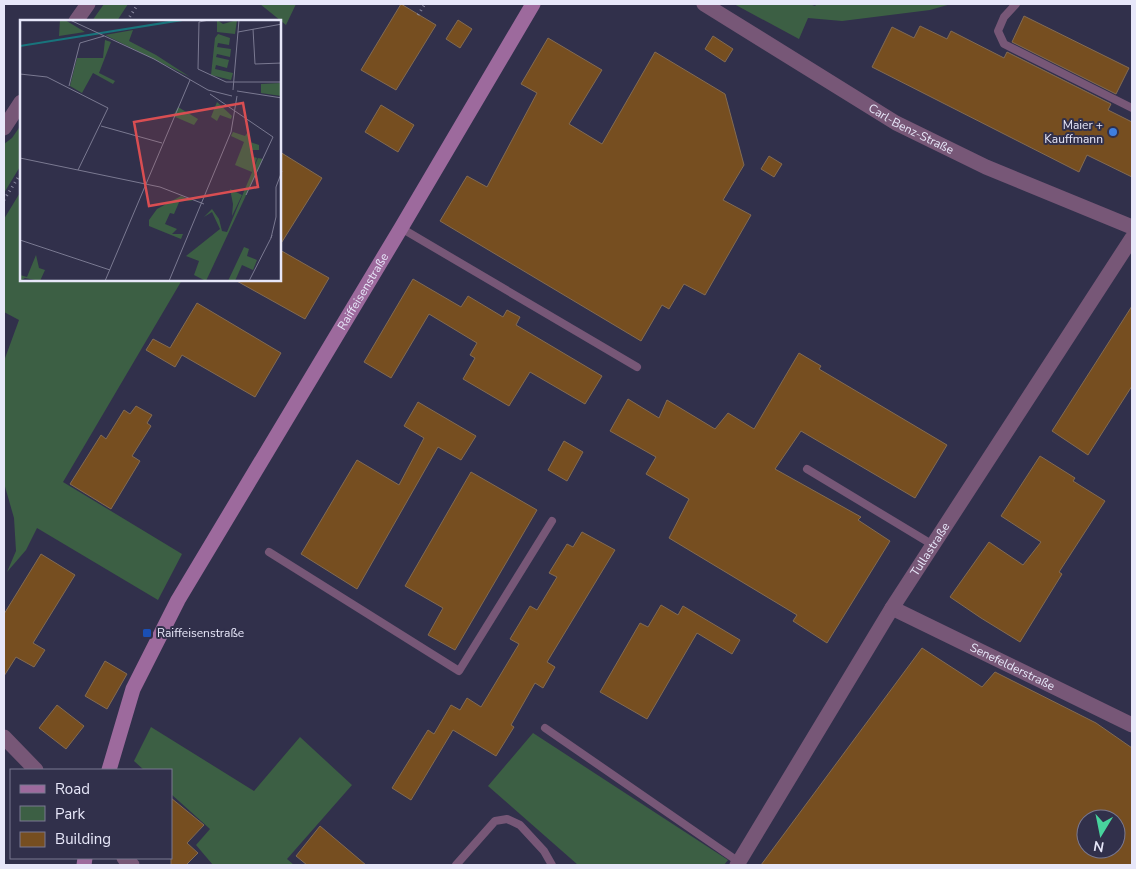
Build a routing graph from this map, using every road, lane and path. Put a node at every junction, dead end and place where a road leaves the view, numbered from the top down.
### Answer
1 (88, 4) edge
2 (138, 4) edge
3 (425, 4) edge
4 (533, 4) edge
5 (704, 4) edge
6 (1016, 4) edge
7 (418, 15) dead end
8 (77, 20) edge
9 (128, 20) edge
10 (20, 104) edge
11 (1132, 108) edge
12 (4, 128) edge
13 (20, 175) edge
14 (4, 200) edge
15 (1132, 227) edge
16 (401, 228) junction
17 (1132, 238) edge
18 (637, 367) dead end
19 (807, 469) dead end
20 (552, 521) dead end
21 (933, 545) junction
22 (269, 552) dead end
23 (892, 608) junction
24 (1132, 725) edge
25 (545, 728) dead end
26 (4, 737) edge
27 (35, 769) edge
28 (109, 769) edge
29 (738, 864) edge
30 (456, 865) edge
31 (552, 865) edge

1 - 8 street
2 - 9 path
3 - 7 path
4 - 16 street, Raiffeisenstraße
5 - 15 street, Carl-Benz-Straße
6 - 11 lane
10 - 12 street
13 - 14 path
16 - 18 lane
16 - 28 street, Raiffeisenstraße
17 - 21 street, Tullastraße
19 - 21 lane
20 - 22 lane
21 - 23 street, Tullastraße
23 - 24 street, Senefelderstraße
23 - 29 street, Tullastraße
25 - 29 lane
26 - 27 street
30 - 31 lane

